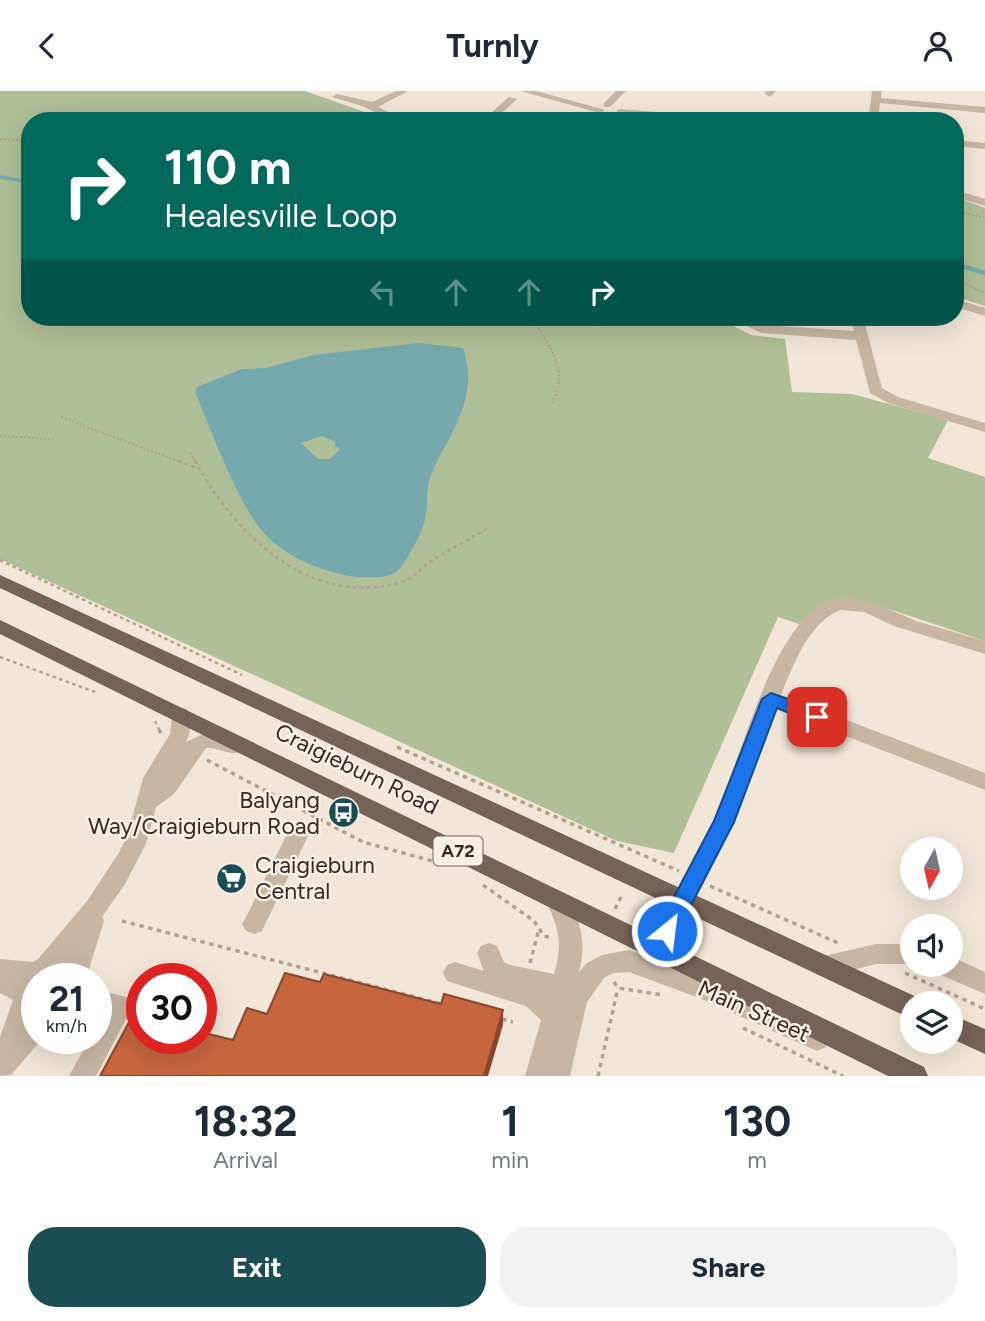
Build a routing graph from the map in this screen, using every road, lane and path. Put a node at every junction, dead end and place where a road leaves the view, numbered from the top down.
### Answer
1 (402, 91) edge
2 (525, 91) edge
3 (876, 95) edge
4 (337, 97) dead end
5 (512, 100) dead end
6 (371, 106) junction
7 (611, 109) edge
8 (985, 110) edge
9 (378, 112) edge
10 (498, 112) edge
11 (637, 112) edge
12 (0, 139) edge
13 (21, 140) edge
14 (964, 144) edge
15 (985, 146) edge
16 (964, 195) edge
17 (983, 201) edge
18 (964, 213) edge
19 (985, 218) edge
20 (964, 284) edge
21 (985, 293) edge
22 (964, 305) edge
23 (985, 312) edge
24 (537, 326) edge
25 (754, 326) edge
26 (860, 326) edge
27 (862, 336) junction
28 (552, 404) dead end
29 (61, 417) dead end
30 (985, 428) edge
31 (0, 436) edge
32 (53, 439) dead end
33 (190, 452) dead end
34 (197, 468) junction
35 (490, 527) dead end
36 (0, 561) edge
37 (0, 581) edge
38 (0, 626) edge
39 (948, 638) junction
40 (985, 648) edge
41 (985, 653) edge
42 (0, 657) edge
43 (245, 677) dead end
44 (98, 693) dead end
45 (771, 699) junction
46 (180, 714) junction
47 (145, 716) dead end
48 (390, 745) dead end
49 (182, 747) junction
50 (985, 782) edge
51 (360, 801) junction
52 (298, 836) dead end
53 (643, 855) junction
54 (451, 866) dead end
55 (632, 876) junction
56 (696, 879) junction
57 (481, 883) dead end
58 (557, 901) junction
59 (684, 901) junction
60 (95, 911) junction
61 (122, 921) dead end
62 (254, 924) dead end
63 (607, 925) junction
64 (571, 944) junction
65 (657, 949) junction
66 (867, 956) junction
67 (900, 962) edge
68 (54, 963) edge
69 (78, 963) edge
70 (824, 966) junction
71 (0, 970) edge
72 (963, 973) edge
73 (931, 977) edge
74 (0, 981) edge
75 (21, 981) edge
76 (985, 983) edge
77 (21, 985) edge
78 (561, 986) junction
79 (673, 997) dead end
80 (900, 1001) edge
81 (445, 1005) edge
82 (985, 1009) edge
83 (553, 1015) junction
84 (499, 1019) edge
85 (21, 1020) edge
86 (513, 1022) dead end
87 (734, 1024) dead end
88 (963, 1031) edge
89 (985, 1042) edge
90 (21, 1045) edge
91 (91, 1054) edge
92 (909, 1073) edge
93 (82, 1076) edge
94 (538, 1076) edge
95 (557, 1076) edge
96 (598, 1076) edge
97 (843, 1076) edge

1 - 6 street
2 - 7 street
3 - 8 street
4 - 6 street
5 - 10 street
6 - 9 street
7 - 11 street
12 - 13 path
14 - 15 street
16 - 17 street
18 - 19 path
20 - 21 path
22 - 23 street
24 - 28 path
25 - 27 street
26 - 27 street
27 - 30 street
29 - 34 path
31 - 32 path
33 - 34 path
34 - 35 path
36 - 43 path
37 - 55 main road, Craigieburn Road / A72
38 - 46 main road, Craigieburn Road / A72
39 - 40 street
39 - 41 street
39 - 45 street
42 - 44 path
45 - 50 street
45 - 56 street
46 - 49 street
46 - 51 main road, Craigieburn Road / A72
47 - 49 path
48 - 53 path
49 - 51 street
49 - 54 path
49 - 60 street
51 - 58 main road, Craigieburn Road / A72
52 - 62 street
53 - 55 path
53 - 56 path
55 - 59 main road, Craigieburn Road / A72
55 - 63 path
56 - 59 street
56 - 66 path
57 - 64 path
58 - 63 main road, Craigieburn Road / A72
58 - 64 street
59 - 65 street
59 - 70 main road, Craigieburn Road / A72
60 - 68 street
60 - 69 street
61 - 81 path
63 - 65 main road, Craigieburn Road / A72
64 - 78 street
65 - 92 main road, Craigieburn Road / A72
66 - 67 street
66 - 70 street
70 - 80 main road, Craigieburn Road / A72
71 - 75 street
72 - 76 street
73 - 82 path
74 - 77 street
78 - 83 street
78 - 83 street
79 - 96 path
83 - 94 street
84 - 86 path
85 - 90 street
87 - 97 path
88 - 89 main road
91 - 93 street
92 - 95 street, Main Street

